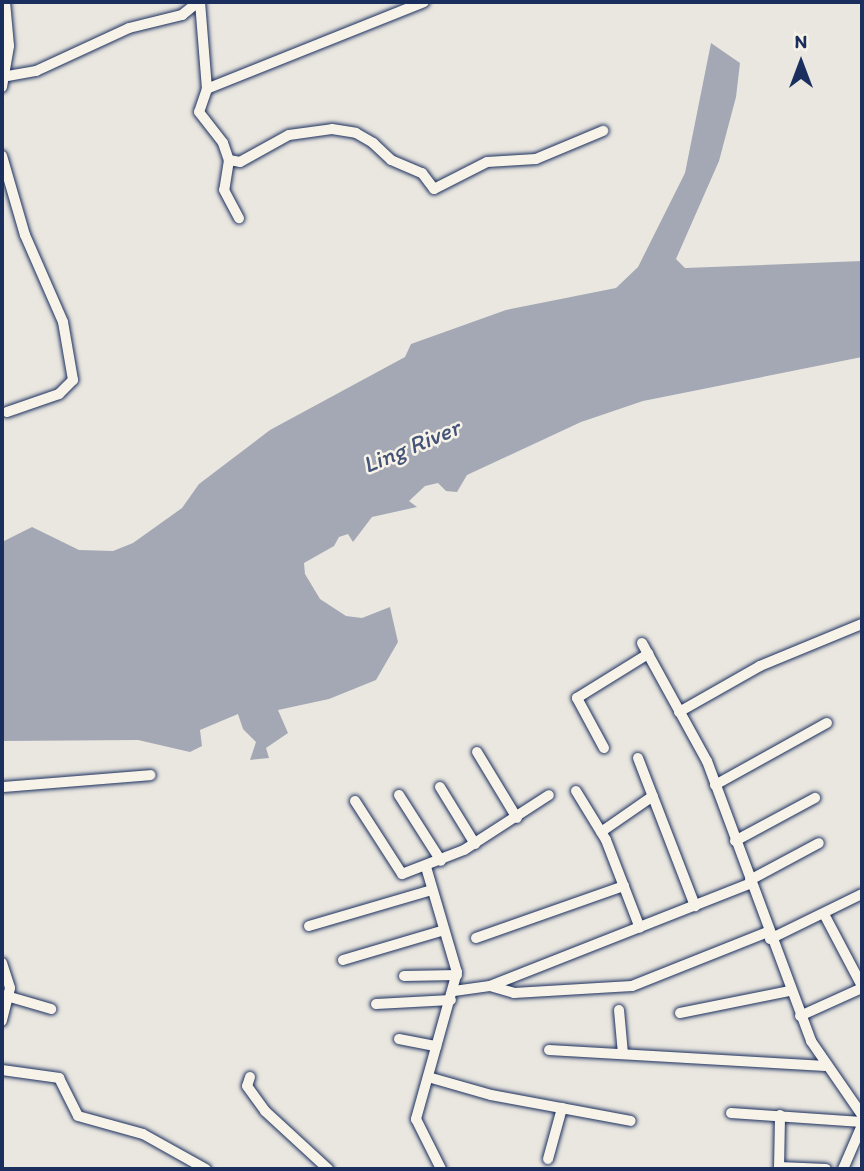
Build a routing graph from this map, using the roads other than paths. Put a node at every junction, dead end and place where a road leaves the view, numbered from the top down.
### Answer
1 (5, 2) edge
2 (199, 2) edge
3 (424, 2) edge
4 (2, 80) edge
5 (207, 89) junction
6 (603, 131) dead end
7 (2, 156) edge
8 (229, 160) junction
9 (239, 218) dead end
10 (7, 412) dead end
11 (862, 624) edge
12 (642, 643) dead end
13 (648, 654) junction
14 (679, 712) junction
15 (827, 723) dead end
16 (604, 748) dead end
17 (477, 752) dead end
18 (638, 758) dead end
19 (151, 775) dead end
20 (715, 785) junction
21 (2, 787) edge
22 (440, 787) dead end
23 (576, 791) dead end
24 (399, 795) dead end
25 (549, 795) dead end
26 (653, 796) junction
27 (815, 798) dead end
28 (355, 801) dead end
29 (517, 818) junction
30 (601, 832) junction
31 (735, 841) junction
32 (818, 843) dead end
33 (475, 844) junction
34 (441, 861) junction
35 (426, 867) junction
36 (750, 881) junction
37 (624, 886) junction
38 (432, 890) junction
39 (862, 894) edge
40 (695, 906) junction
41 (824, 914) junction
42 (309, 926) dead end
43 (640, 928) junction
44 (444, 930) junction
45 (769, 936) junction
46 (476, 938) dead end
47 (343, 960) dead end
48 (2, 963) edge
49 (457, 975) junction
50 (404, 976) dead end
51 (490, 986) junction
52 (862, 987) edge
53 (789, 991) junction
54 (453, 996) junction
55 (10, 998) junction
56 (376, 1004) dead end
57 (51, 1009) dead end
58 (619, 1010) dead end
59 (680, 1013) dead end
60 (800, 1016) junction
61 (2, 1021) edge
62 (399, 1039) dead end
63 (436, 1046) junction
64 (549, 1050) dead end
65 (623, 1054) junction
66 (826, 1066) junction
67 (2, 1068) edge
68 (250, 1077) dead end
69 (428, 1077) junction
70 (562, 1108) junction
71 (731, 1113) dead end
72 (780, 1115) junction
73 (862, 1115) edge
74 (631, 1121) dead end
75 (862, 1124) edge
76 (548, 1159) dead end
77 (779, 1168) edge
78 (206, 1169) edge
79 (328, 1169) edge
80 (441, 1169) edge
81 (826, 1169) edge
82 (843, 1169) edge

1 - 4 street
2 - 4 street
2 - 5 street
3 - 5 street
5 - 8 street
6 - 8 street
7 - 10 street
8 - 9 street
11 - 14 street
12 - 13 street
13 - 14 street
13 - 16 street
14 - 20 street
15 - 20 street
17 - 29 street
18 - 26 street
19 - 21 street
20 - 31 street
22 - 33 street
23 - 30 street
24 - 34 street
25 - 29 street
26 - 30 street
26 - 40 street
27 - 31 street
28 - 35 street
29 - 33 street
30 - 37 street
31 - 36 street
32 - 36 street
33 - 34 street
34 - 35 street
35 - 38 street
36 - 40 street
36 - 45 street
37 - 43 street
37 - 46 street
38 - 42 street
38 - 44 street
39 - 41 street
40 - 43 street
41 - 45 street
41 - 52 street
43 - 51 street
44 - 47 street
44 - 49 street
45 - 51 street
45 - 53 street
48 - 55 street
49 - 50 street
49 - 54 street
51 - 54 street
52 - 60 street
53 - 59 street
53 - 60 street
54 - 56 street
54 - 63 street
55 - 57 street
55 - 61 street
58 - 65 street
60 - 66 street
62 - 63 street
63 - 69 street
64 - 65 street
65 - 66 street
66 - 73 street
67 - 78 street
68 - 79 street
69 - 70 street
69 - 80 street
70 - 74 street
70 - 76 street
71 - 72 street
72 - 75 street
72 - 77 street
75 - 82 street
77 - 81 street

